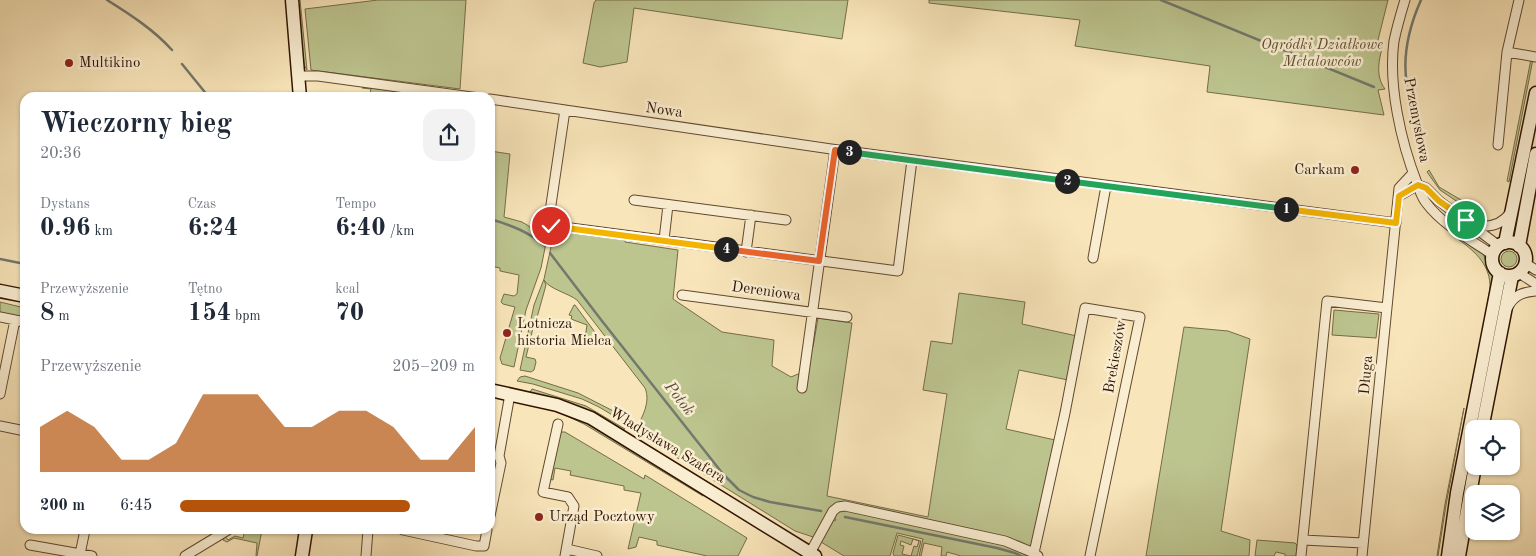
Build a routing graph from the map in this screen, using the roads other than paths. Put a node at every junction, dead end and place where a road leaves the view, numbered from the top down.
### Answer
1 (292, 0) edge
2 (1405, 0) edge
3 (1519, 0) edge
4 (1507, 52) junction
5 (1536, 57) edge
6 (299, 76) junction
7 (300, 92) edge
8 (435, 92) edge
9 (1536, 93) edge
10 (495, 100) edge
11 (565, 110) junction
12 (1498, 145) dead end
13 (835, 150) junction
14 (1536, 154) edge
15 (912, 160) junction
16 (1413, 173) junction
17 (1418, 185) junction
18 (1106, 186) junction
19 (1399, 196) junction
20 (634, 200) dead end
21 (668, 205) junction
22 (1513, 206) junction
23 (751, 215) junction
24 (786, 220) dead end
25 (1396, 223) junction
26 (1472, 224) junction
27 (664, 240) junction
28 (1519, 246) junction
29 (1499, 248) junction
30 (746, 252) junction
31 (1094, 258) dead end
32 (819, 261) junction
33 (1519, 271) edge
34 (1536, 284) edge
35 (0, 291) edge
36 (1536, 291) edge
37 (20, 295) edge
38 (682, 295) dead end
39 (1387, 308) junction
40 (812, 312) junction
41 (1505, 314) junction
42 (0, 317) edge
43 (847, 317) dead end
44 (15, 320) junction
45 (20, 321) edge
46 (802, 388) dead end
47 (495, 391) edge
48 (0, 394) edge
49 (510, 394) junction
50 (1484, 420) edge
51 (558, 424) dead end
52 (0, 426) edge
53 (20, 431) edge
54 (1473, 475) edge
55 (495, 492) edge
56 (84, 534) edge
57 (221, 534) edge
58 (305, 534) edge
59 (368, 534) edge
60 (421, 534) edge
61 (486, 534) edge
62 (1303, 540) junction
63 (1363, 543) junction
64 (30, 546) dead end
65 (566, 553) edge
66 (80, 554) junction
67 (813, 554) edge
68 (1036, 555) edge
69 (92, 556) edge
70 (185, 556) edge
71 (302, 556) edge
72 (366, 556) edge
73 (597, 556) edge
74 (1090, 556) edge
75 (1301, 556) edge
76 (1362, 556) edge
77 (1448, 556) edge
78 (1459, 556) edge

1 - 6 street
2 - 16 street, Przemysłowa
3 - 4 street
4 - 5 street
4 - 12 street
6 - 7 street
6 - 8 street
9 - 22 street
10 - 11 street, Nowa
11 - 13 street, Nowa
11 - 27 street
13 - 15 street, Nowa
13 - 32 street
14 - 28 street
15 - 18 street, Nowa
15 - 32 street
16 - 17 street, Przemysłowa
16 - 19 street, Długa
17 - 19 street
17 - 26 street, Przemysłowa
17 - 29 street, Przemysłowa
18 - 25 street, Nowa
18 - 31 street
19 - 25 street, Długa
20 - 21 street
21 - 23 street
21 - 27 street
22 - 26 street
22 - 29 street
23 - 24 street
23 - 30 street
25 - 39 street, Długa
26 - 29 street, Przemysłowa
27 - 30 street
28 - 29 street
28 - 33 street
29 - 33 street
30 - 32 street
32 - 40 street
33 - 34 street
33 - 41 street
33 - 77 street
35 - 37 street
36 - 41 street
38 - 40 street, Dereniowa
39 - 62 street
39 - 63 street, Długa
40 - 43 street, Dereniowa
40 - 46 street
41 - 50 street
42 - 44 street
44 - 45 street
44 - 48 street
47 - 49 street, Władysława Szafera
49 - 55 street
49 - 67 street, Władysława Szafera
51 - 65 street
52 - 53 street
54 - 78 street
56 - 66 street
57 - 70 street
58 - 71 street
59 - 72 street
60 - 61 street
62 - 63 street
62 - 75 street
63 - 76 street, Długa
64 - 66 street
65 - 73 street
66 - 69 street
67 - 68 street
68 - 74 street, Brekieszów

